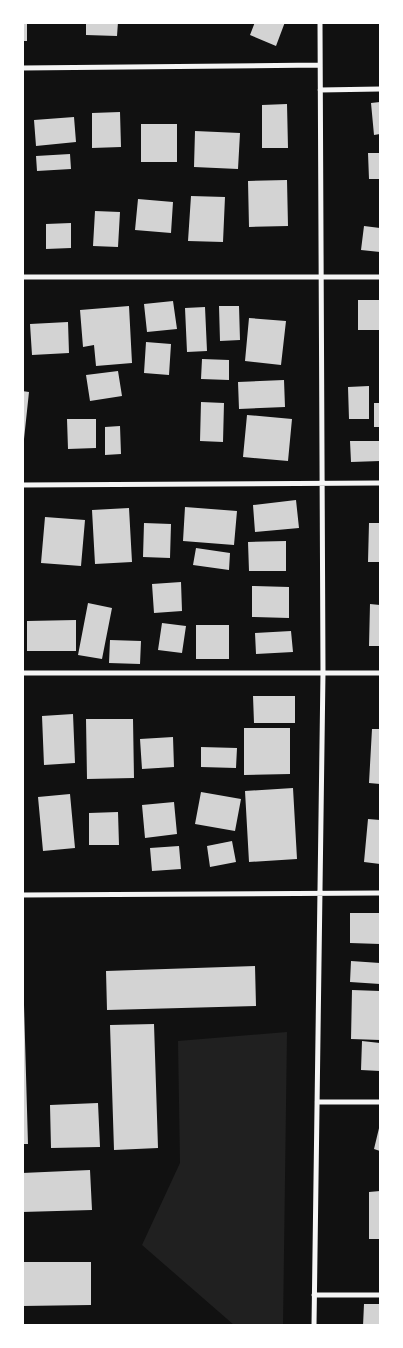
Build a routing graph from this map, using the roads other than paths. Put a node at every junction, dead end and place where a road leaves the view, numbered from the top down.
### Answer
1 (320, 22) edge
2 (320, 65) junction
3 (22, 68) edge
4 (380, 89) edge
5 (320, 90) junction
6 (321, 276) junction
7 (22, 277) edge
8 (380, 277) edge
9 (322, 483) junction
10 (380, 483) edge
11 (22, 485) edge
12 (323, 672) junction
13 (22, 673) edge
14 (380, 673) edge
15 (320, 893) junction
16 (380, 893) edge
17 (22, 895) edge
18 (317, 1102) junction
19 (380, 1102) edge
20 (314, 1294) junction
21 (380, 1294) edge
22 (314, 1326) edge

1 - 2 street
2 - 3 street
2 - 5 street
4 - 5 street
5 - 6 street
6 - 7 street
6 - 8 street
6 - 9 street
9 - 10 street
9 - 11 street
9 - 12 street
12 - 13 street
12 - 14 street
12 - 15 street
15 - 16 street
15 - 17 street
15 - 18 street
18 - 19 street
18 - 20 street
20 - 21 street
20 - 22 street

